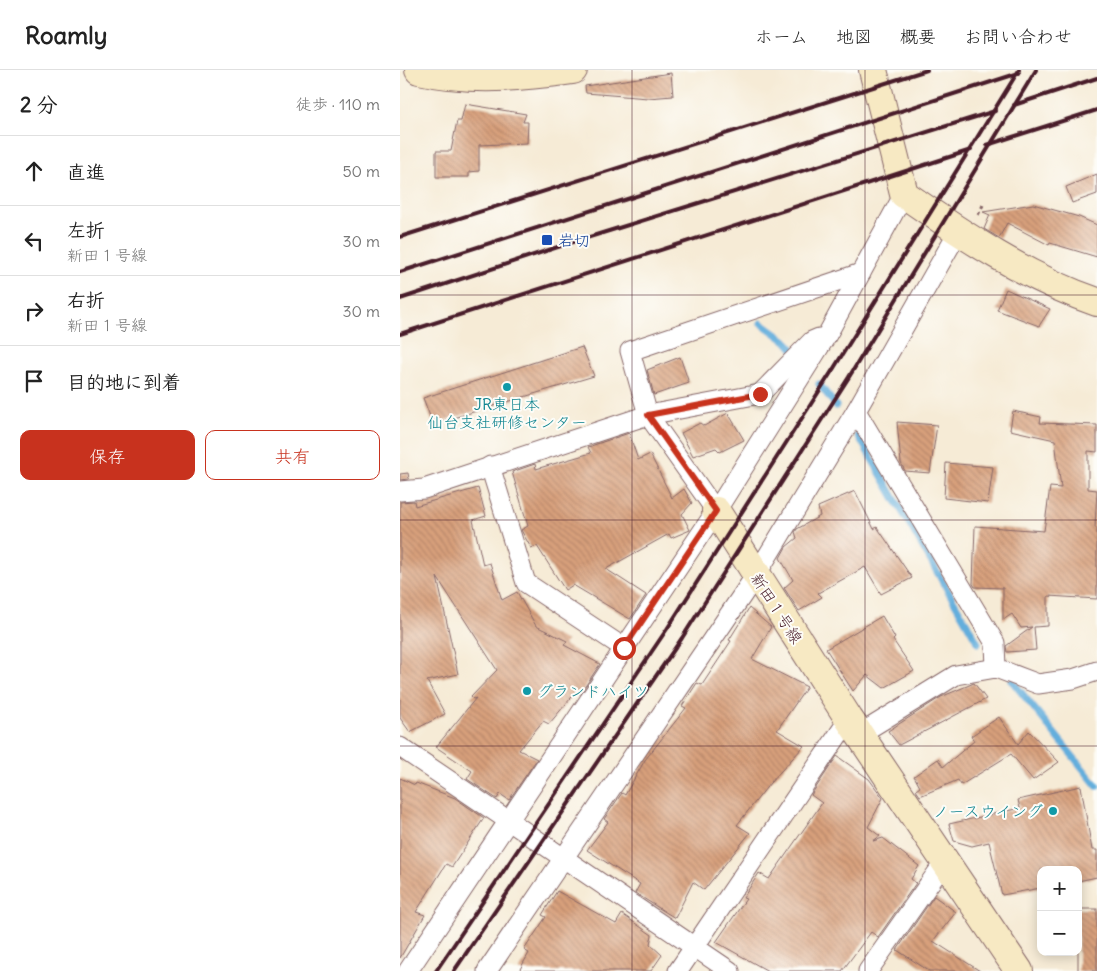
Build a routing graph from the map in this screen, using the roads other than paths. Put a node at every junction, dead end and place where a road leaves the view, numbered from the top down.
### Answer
1 (419, 70) edge
2 (573, 70) edge
3 (873, 70) edge
4 (904, 194) junction
5 (958, 232) junction
6 (861, 273) junction
7 (1097, 302) edge
8 (827, 334) junction
9 (856, 412) junction
10 (648, 415) junction
11 (490, 466) junction
12 (400, 491) edge
13 (716, 511) junction
14 (756, 576) junction
15 (624, 648) junction
16 (996, 668) junction
17 (1097, 671) edge
18 (855, 726) junction
19 (400, 747) edge
20 (507, 821) junction
21 (564, 858) junction
22 (946, 860) junction
23 (694, 947) junction
24 (408, 971) edge
25 (487, 971) edge
26 (678, 971) edge
27 (730, 971) edge
28 (868, 971) edge
29 (1019, 971) edge

1 - 2 street
3 - 4 street
4 - 5 street
4 - 6 street
5 - 7 street
5 - 9 street
6 - 8 street
6 - 10 street, 新田１号線
8 - 10 street
8 - 13 street
9 - 14 street
9 - 16 street
10 - 11 street
10 - 13 street, 新田１号線
11 - 12 street
11 - 15 street
13 - 14 street, 新田１号線
13 - 15 street
14 - 18 street, 新田１号線
14 - 21 street
15 - 20 street
16 - 17 street
16 - 18 street
18 - 22 street, 新田１号線
18 - 23 street
19 - 20 street
20 - 21 street
20 - 24 street
21 - 23 street
21 - 25 street
22 - 28 street
22 - 29 street, 新田１号線
23 - 26 street
23 - 27 street

